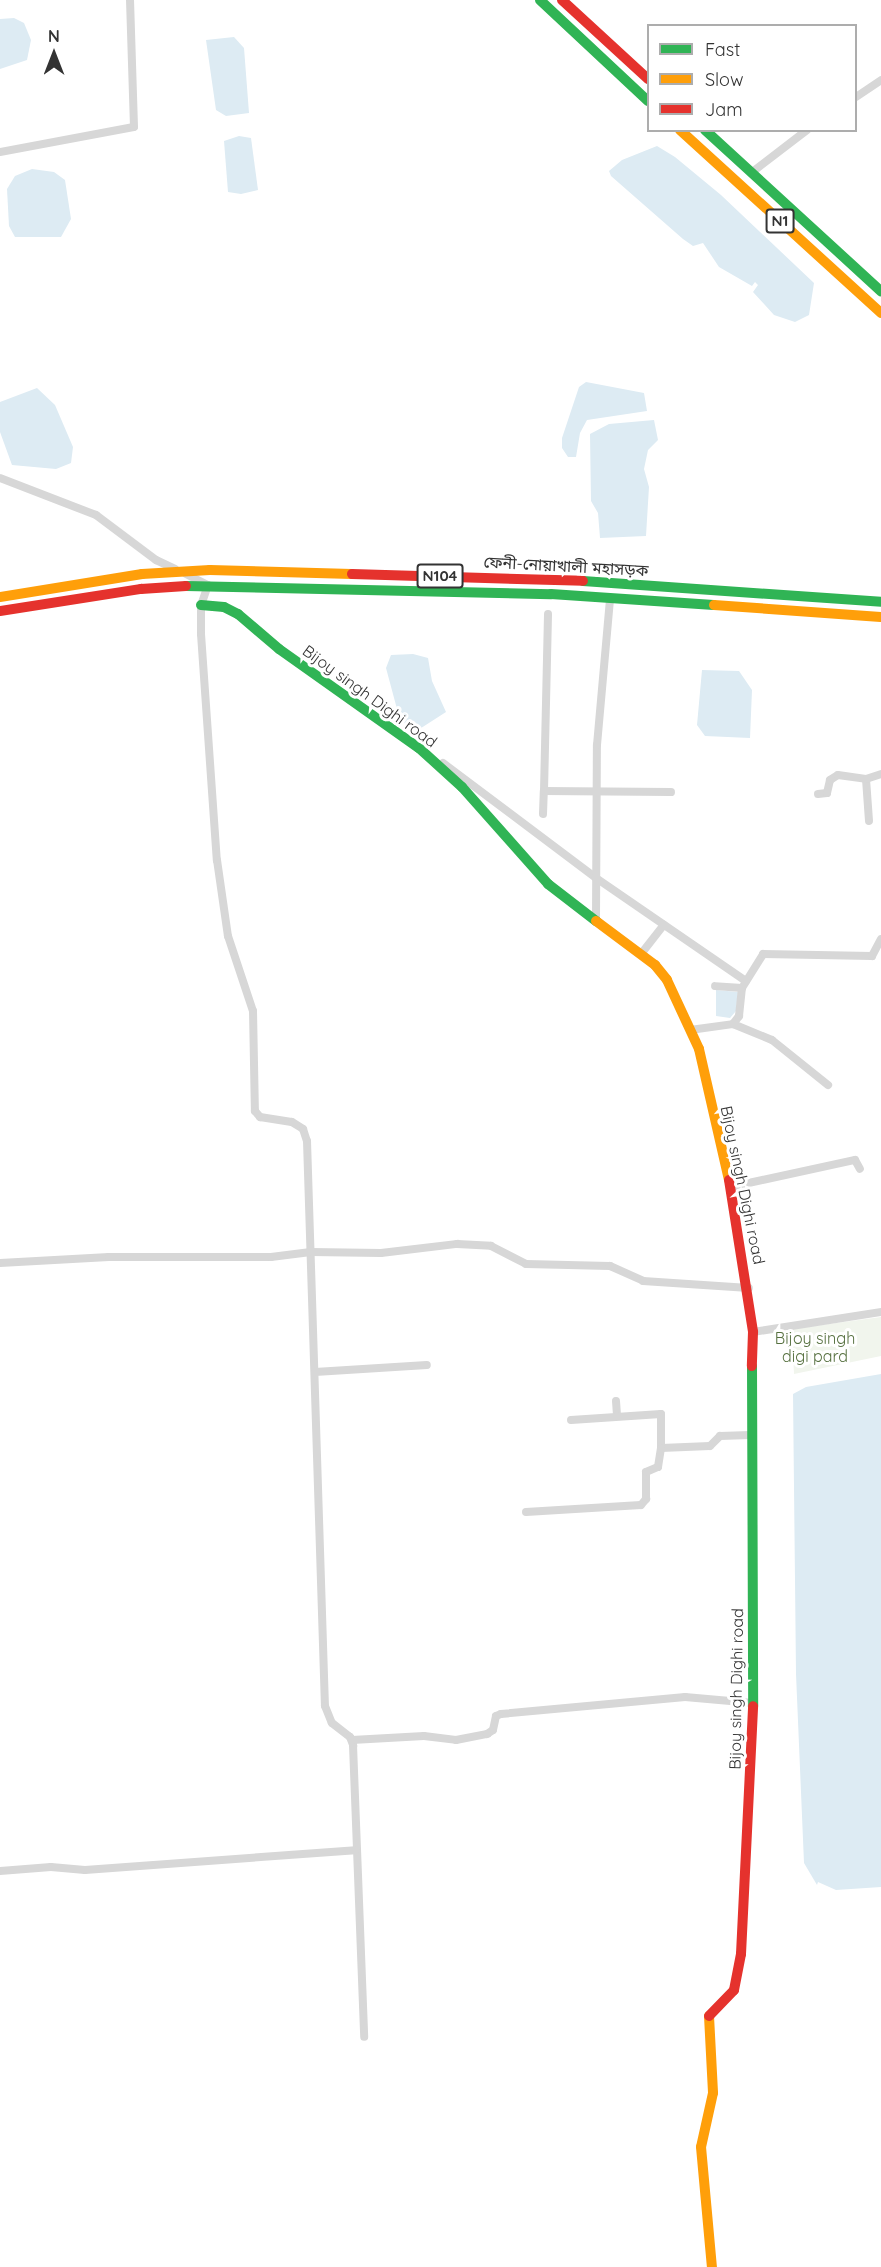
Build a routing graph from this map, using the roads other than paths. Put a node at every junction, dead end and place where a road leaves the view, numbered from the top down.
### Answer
1 (130, 0) edge
2 (540, 0) edge
3 (562, 0) edge
4 (647, 78) edge
5 (881, 80) edge
6 (857, 97) edge
7 (647, 100) edge
8 (683, 132) edge
9 (707, 132) edge
10 (804, 132) edge
11 (0, 152) edge
12 (751, 173) junction
13 (881, 291) edge
14 (881, 313) edge
15 (0, 478) edge
16 (178, 570) junction
17 (208, 585) junction
18 (0, 597) edge
19 (610, 598) junction
20 (881, 602) edge
21 (201, 605) junction
22 (0, 612) edge
23 (548, 614) dead end
24 (881, 617) edge
25 (444, 763) dead end
26 (881, 774) edge
27 (866, 779) junction
28 (544, 791) junction
29 (598, 792) junction
30 (671, 792) dead end
31 (818, 794) dead end
32 (543, 814) dead end
33 (869, 821) dead end
34 (596, 878) junction
35 (596, 918) junction
36 (664, 925) junction
37 (881, 939) edge
38 (640, 954) junction
39 (744, 985) junction
40 (715, 986) dead end
41 (733, 1024) junction
42 (690, 1030) junction
43 (828, 1085) dead end
44 (860, 1169) dead end
45 (730, 1187) junction
46 (311, 1252) junction
47 (0, 1263) edge
48 (749, 1288) junction
49 (881, 1312) edge
50 (753, 1332) junction
51 (427, 1365) dead end
52 (315, 1372) junction
53 (616, 1401) dead end
54 (617, 1416) junction
55 (571, 1420) dead end
56 (750, 1435) junction
57 (661, 1448) junction
58 (526, 1512) dead end
59 (753, 1703) junction
60 (352, 1740) junction
61 (355, 1850) junction
62 (0, 1871) edge
63 (364, 2037) dead end
64 (712, 2267) edge

1 - 11 street
2 - 7 main road
3 - 4 main road
5 - 6 street
8 - 14 main road, N1
9 - 12 main road, N1
10 - 12 street
12 - 13 main road, N1
15 - 16 street
16 - 17 street
16 - 18 main road, ফেনী-নোয়াখালী মহাসড়ক / N104
16 - 20 main road, ফেনী-নোয়াখালী মহাসড়ক / N104
17 - 19 main road, ফেনী-নোয়াখালী মহাসড়ক / N104
17 - 21 street
17 - 22 main road, ফেনী-নোয়াখালী মহাসড়ক / N104
19 - 24 main road, ফেনী-নোয়াখালী মহাসড়ক / N104
19 - 29 street
21 - 35 main road, Bijoy singh Dighi road
21 - 46 street
23 - 28 street
25 - 34 street
26 - 27 street
27 - 31 street
27 - 33 street
28 - 29 street
28 - 32 street
29 - 30 street
29 - 34 street
34 - 35 street
34 - 36 street
35 - 38 main road, Bijoy singh Dighi road
36 - 38 street
36 - 39 street
37 - 39 street
38 - 42 main road, Bijoy singh Dighi road
39 - 40 street
39 - 41 street
41 - 42 street
41 - 43 street
42 - 45 main road, Bijoy singh Dighi road
44 - 45 street
45 - 48 main road, Bijoy singh Dighi road
46 - 47 street
46 - 48 street
46 - 52 street
48 - 50 main road, Bijoy singh Dighi road
49 - 50 street
50 - 56 main road, Bijoy singh Dighi road
51 - 52 street
52 - 60 street
53 - 54 street
54 - 55 street
54 - 57 street
56 - 57 street
56 - 59 main road, Bijoy singh Dighi road
57 - 58 street
59 - 60 street
59 - 64 main road, Bijoy singh Dighi road
60 - 61 street
61 - 62 street
61 - 63 street

